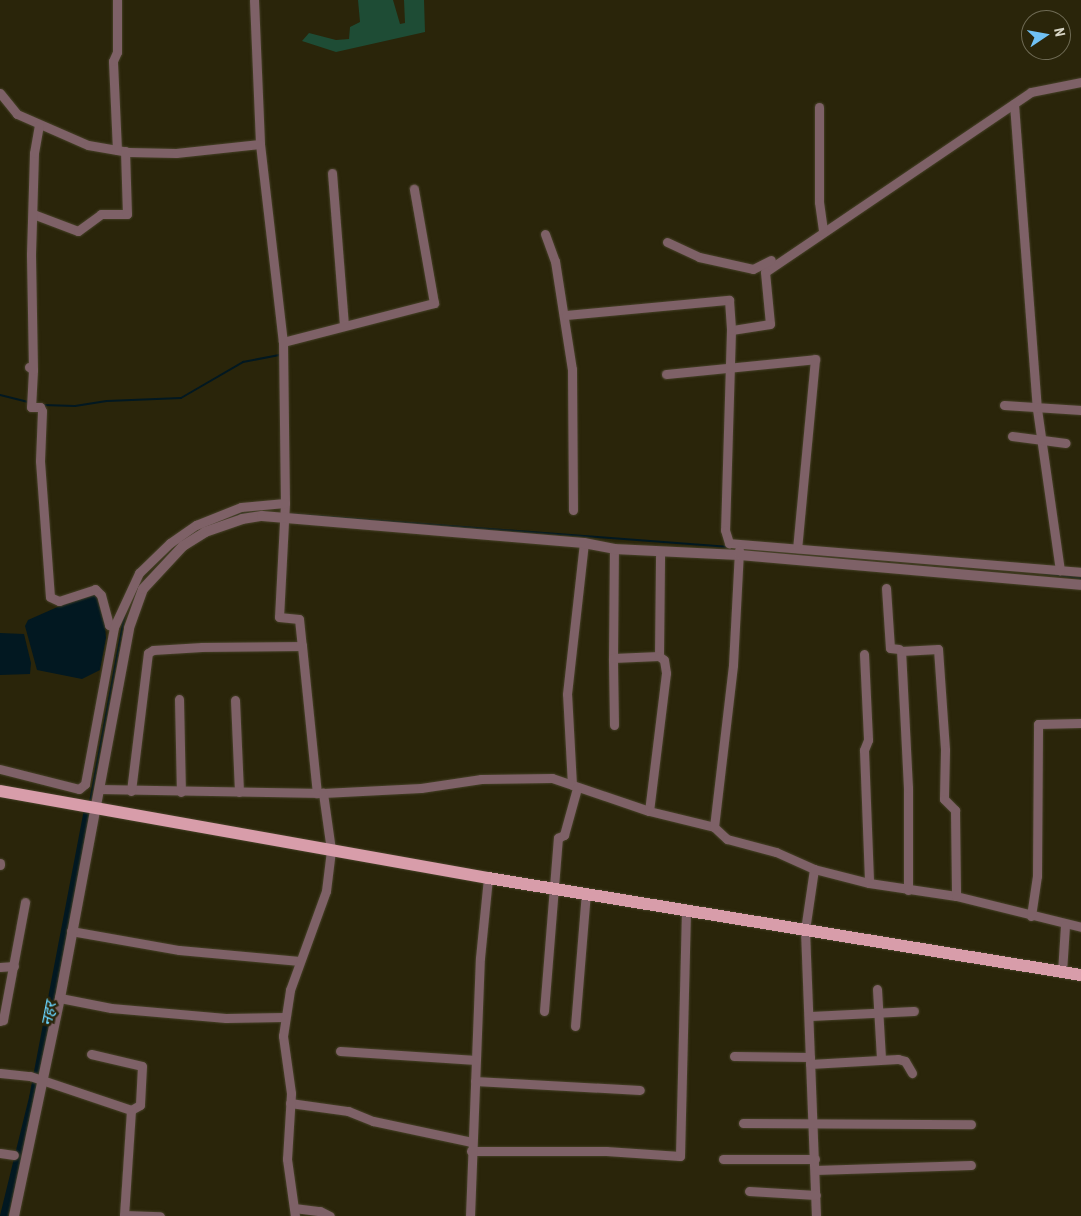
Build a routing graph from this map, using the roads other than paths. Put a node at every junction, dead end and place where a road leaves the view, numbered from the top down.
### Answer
1 (117, 0) edge
2 (254, 0) edge
3 (1081, 82) edge
4 (0, 93) edge
5 (1014, 104) junction
6 (819, 107) dead end
7 (39, 124) junction
8 (260, 144) junction
9 (121, 151) junction
10 (332, 173) dead end
11 (414, 190) dead end
12 (33, 214) junction
13 (824, 232) junction
14 (545, 234) dead end
15 (667, 242) dead end
16 (771, 260) dead end
17 (566, 315) junction
18 (344, 324) junction
19 (730, 330) junction
20 (283, 342) junction
21 (732, 368) junction
22 (666, 374) dead end
23 (1004, 405) dead end
24 (1037, 409) junction
25 (1081, 410) edge
26 (1012, 436) dead end
27 (1041, 440) junction
28 (1066, 443) dead end
29 (285, 503) junction
30 (573, 510) dead end
31 (284, 520) junction
32 (584, 543) junction
33 (797, 548) junction
34 (614, 549) junction
35 (739, 551) junction
36 (660, 552) junction
37 (1060, 570) junction
38 (1081, 572) edge
39 (1081, 585) edge
40 (886, 588) dead end
41 (114, 627) junction
42 (302, 646) junction
43 (899, 649) dead end
44 (864, 654) dead end
45 (659, 656) junction
46 (613, 658) junction
47 (179, 699) dead end
48 (235, 700) dead end
49 (1081, 723) edge
50 (614, 725) dead end
51 (0, 769) edge
52 (574, 786) junction
53 (99, 789) junction
54 (0, 791) edge
55 (131, 792) junction
56 (181, 792) junction
57 (239, 792) junction
58 (320, 793) junction
59 (96, 807) junction
60 (649, 810) junction
61 (714, 827) junction
62 (331, 850) junction
63 (814, 869) junction
64 (488, 878) junction
65 (869, 883) junction
66 (552, 887) junction
67 (908, 890) junction
68 (586, 893) junction
69 (956, 896) junction
70 (25, 902) dead end
71 (686, 909) junction
72 (1031, 916) junction
73 (1066, 925) junction
74 (1081, 927) edge
75 (805, 930) junction
76 (71, 931) junction
77 (300, 961) junction
78 (14, 966) junction
79 (0, 967) edge
80 (1062, 972) junction
81 (1081, 975) edge
82 (878, 989) dead end
83 (60, 998) junction
84 (544, 1011) dead end
85 (914, 1011) dead end
86 (879, 1012) junction
87 (810, 1016) junction
88 (284, 1017) junction
89 (0, 1021) edge
90 (575, 1026) dead end
91 (340, 1051) dead end
92 (91, 1054) dead end
93 (734, 1056) dead end
94 (881, 1059) junction
95 (476, 1060) junction
96 (810, 1061) junction
97 (0, 1073) edge
98 (912, 1073) dead end
99 (44, 1080) junction
100 (475, 1081) junction
101 (640, 1090) dead end
102 (290, 1103) junction
103 (131, 1110) junction
104 (743, 1122) dead end
105 (813, 1122) junction
106 (971, 1124) dead end
107 (472, 1146) junction
108 (0, 1153) edge
109 (14, 1155) dead end
110 (723, 1159) dead end
111 (815, 1160) junction
112 (971, 1165) dead end
113 (815, 1170) junction
114 (749, 1191) dead end
115 (816, 1195) junction
116 (295, 1212) edge
117 (124, 1215) edge
118 (14, 1216) edge
119 (160, 1216) edge
120 (330, 1216) edge
121 (470, 1216) edge
122 (816, 1216) edge

1 - 9 street
2 - 8 street
3 - 5 street
4 - 7 street
5 - 13 street
5 - 24 street
6 - 13 street
7 - 9 street
7 - 12 street
8 - 9 street
8 - 20 street
9 - 12 street
10 - 18 street
11 - 18 street
12 - 41 street
13 - 19 street
14 - 17 street
15 - 16 street
17 - 19 street
17 - 30 street
18 - 20 street
19 - 21 street
20 - 29 street
21 - 22 street
21 - 33 street
21 - 35 street
23 - 24 street
24 - 25 street
24 - 27 street
26 - 27 street
27 - 28 street
27 - 37 street
29 - 31 street
29 - 41 street
31 - 32 street
31 - 42 street
31 - 53 street
32 - 34 street
32 - 52 street
33 - 35 street
33 - 37 street
34 - 36 street
34 - 46 street
35 - 36 street
35 - 39 street
35 - 61 street
36 - 45 street
37 - 38 street
40 - 43 street
41 - 51 street
42 - 55 street
42 - 58 street
44 - 65 street
45 - 46 street
45 - 60 street
46 - 50 street
47 - 56 street
48 - 57 street
49 - 72 street
52 - 58 street
52 - 60 street
52 - 66 street
53 - 55 street
53 - 59 street
54 - 59 main road
55 - 56 street
56 - 57 street
57 - 58 street
58 - 62 street
59 - 62 main road
59 - 76 street
60 - 61 street
61 - 63 street
62 - 64 main road
62 - 77 street
63 - 65 street
63 - 75 street
64 - 66 main road
64 - 95 street
65 - 67 street
66 - 68 main road
66 - 84 street
67 - 69 street
67 - 69 street
68 - 71 main road
68 - 90 street
69 - 72 street
70 - 78 street
71 - 75 main road
71 - 107 street
72 - 73 street
73 - 74 street
73 - 80 street
75 - 80 main road
75 - 87 street
76 - 77 street
76 - 83 street
77 - 88 street
78 - 79 street
78 - 89 street
80 - 81 main road
82 - 86 street
83 - 88 street
83 - 99 street
85 - 86 street
86 - 87 street
86 - 94 street
87 - 96 street
88 - 102 street
91 - 95 street
92 - 103 street
93 - 96 street
94 - 96 street
94 - 98 street
95 - 100 street
96 - 105 street
97 - 99 street
99 - 103 street
99 - 118 street
100 - 101 street
100 - 107 street
102 - 107 street
102 - 116 street
103 - 117 street
104 - 105 street
105 - 106 street
105 - 111 street
107 - 121 street
108 - 109 street
110 - 111 street
111 - 113 street
112 - 113 street
113 - 115 street
114 - 115 street
115 - 122 street
116 - 120 street
117 - 119 street

